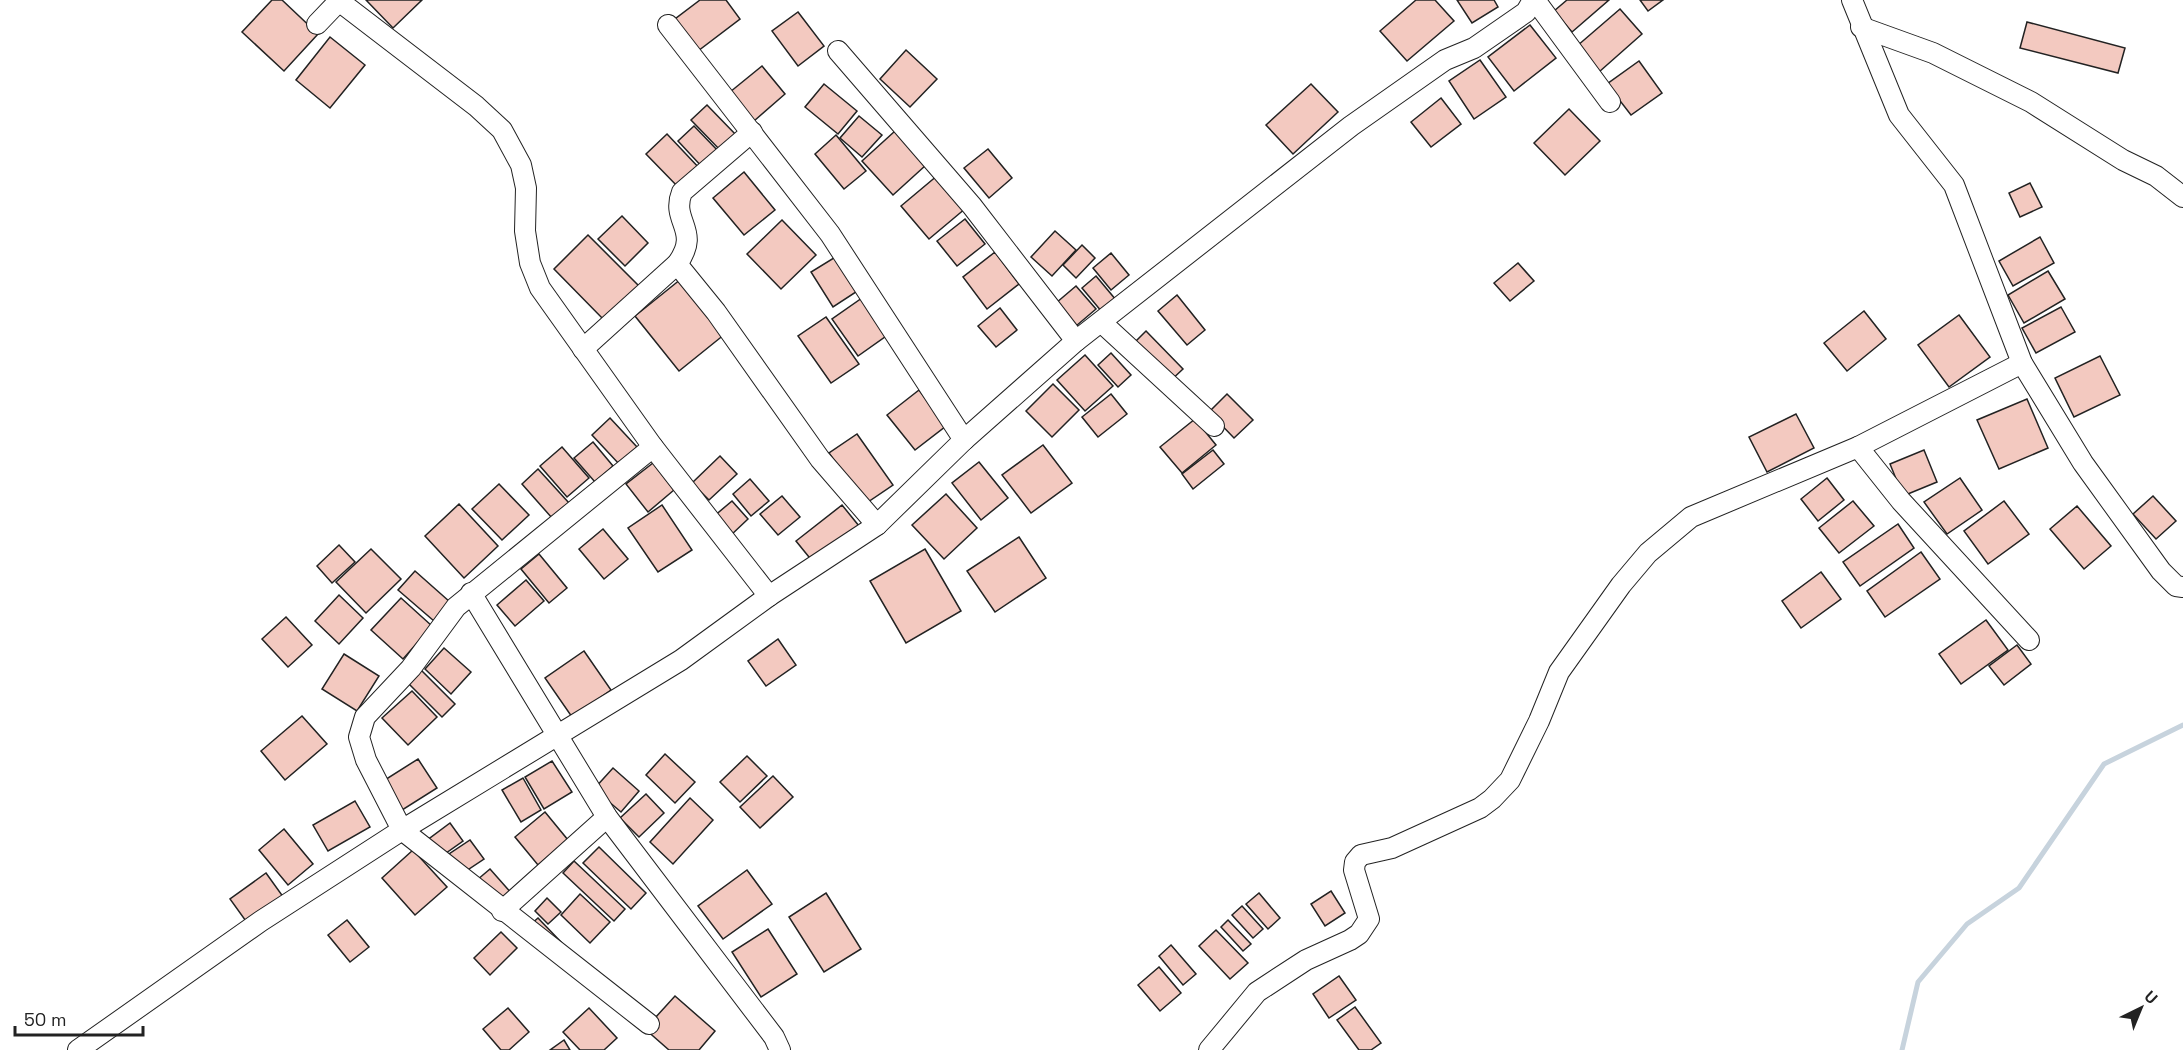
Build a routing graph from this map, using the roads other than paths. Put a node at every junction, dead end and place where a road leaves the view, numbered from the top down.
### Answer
1 (340, 0) edge
2 (1534, 0) edge
3 (1852, 0) edge
4 (318, 24) dead end
5 (668, 25) dead end
6 (1861, 27) junction
7 (838, 51) dead end
8 (1610, 102) dead end
9 (752, 132) junction
10 (2183, 196) edge
11 (677, 264) junction
12 (1101, 322) junction
13 (1076, 341) junction
14 (583, 349) junction
15 (2022, 363) junction
16 (1214, 426) dead end
17 (964, 440) junction
18 (653, 447) junction
19 (1858, 447) junction
20 (877, 525) junction
21 (2183, 587) edge
22 (471, 593) junction
23 (769, 597) junction
24 (2029, 640) dead end
25 (556, 735) junction
26 (607, 817) junction
27 (402, 830) junction
28 (502, 911) junction
29 (649, 1024) dead end
30 (78, 1050) edge
31 (780, 1050) edge
32 (1209, 1050) edge

1 - 4 street
1 - 14 street
2 - 8 street
2 - 12 street
3 - 6 street
5 - 9 street
6 - 10 street
6 - 15 street
7 - 13 street
9 - 11 street
9 - 17 street
11 - 14 street
11 - 20 street
12 - 13 street
12 - 16 street
13 - 17 street
14 - 18 street
15 - 19 street
15 - 21 street
17 - 20 street
18 - 22 street
18 - 23 street
19 - 24 street
19 - 32 street
20 - 23 street
22 - 25 street
22 - 27 street
23 - 25 street
25 - 26 street
25 - 27 street
26 - 28 street
26 - 31 street
27 - 28 street
27 - 30 street
28 - 29 street

